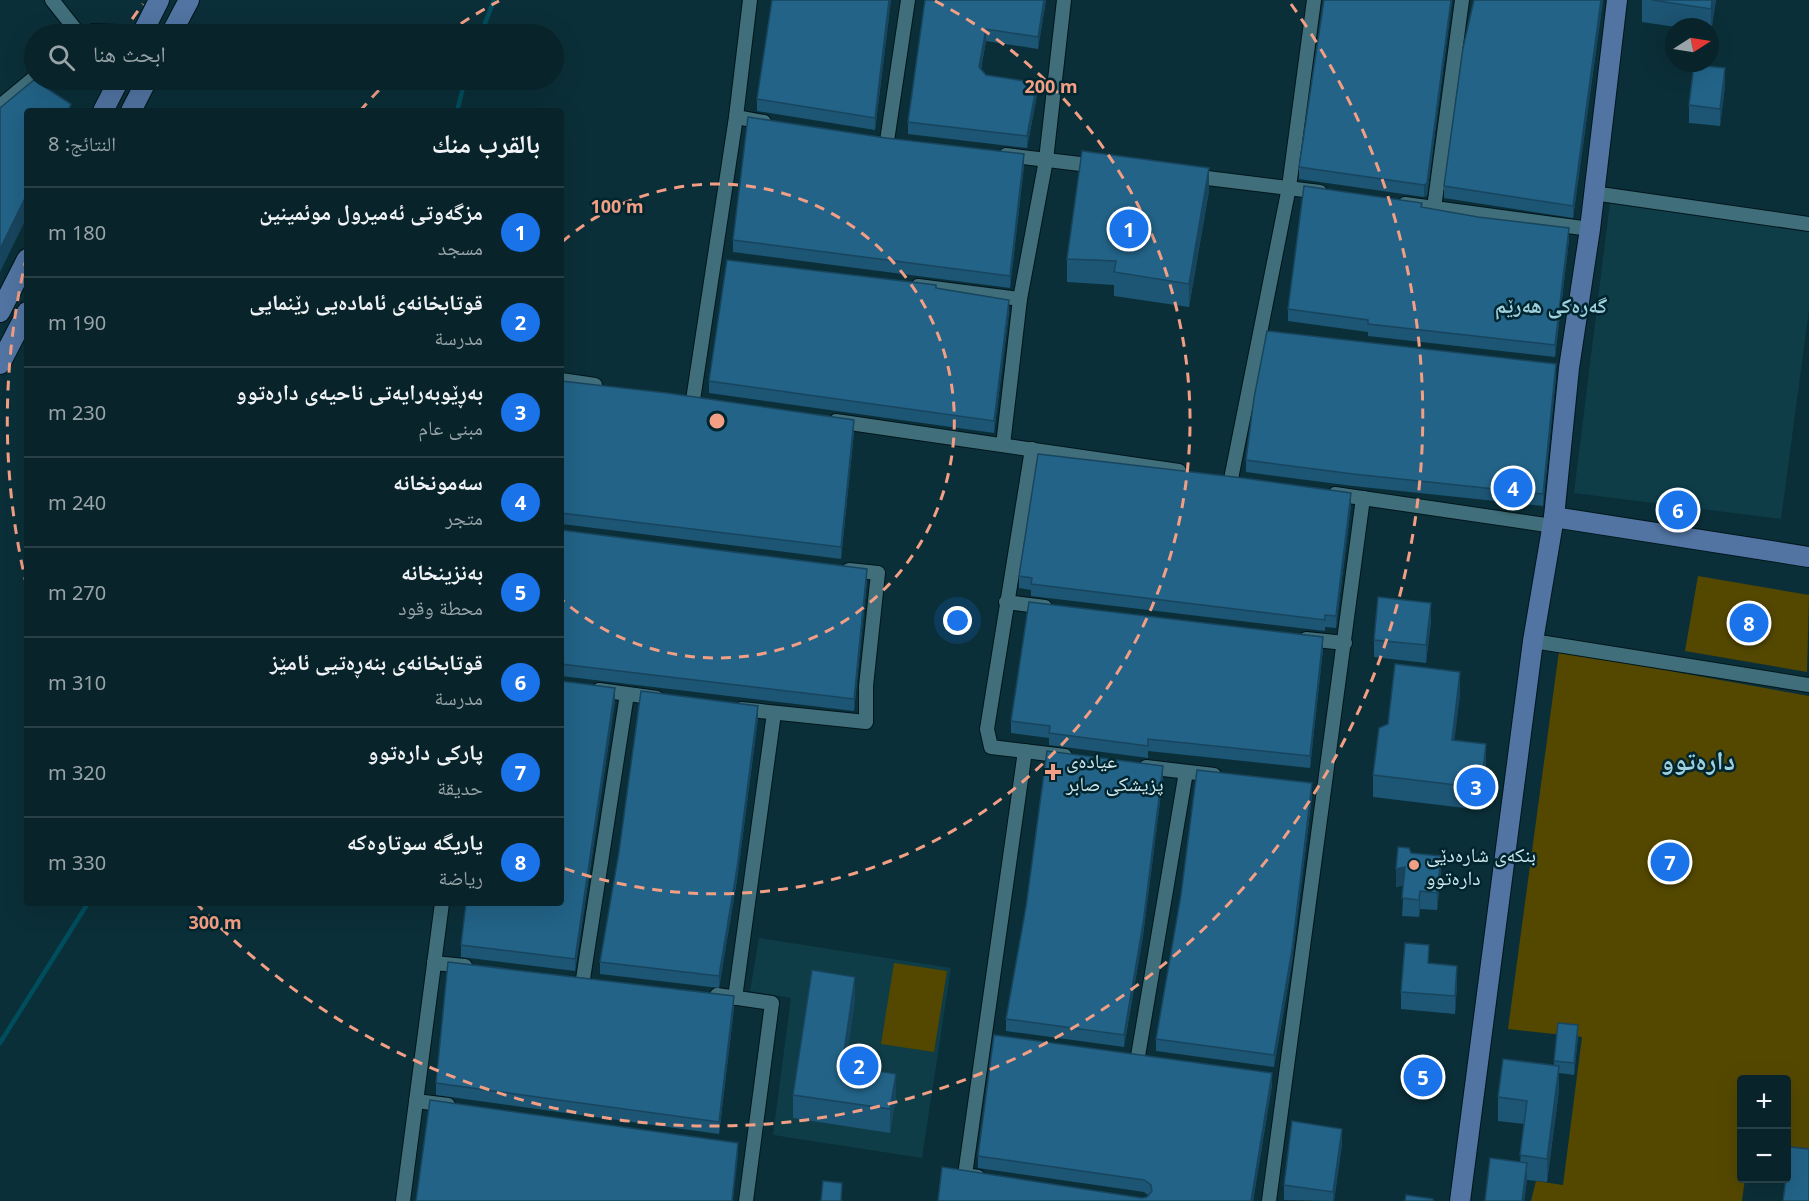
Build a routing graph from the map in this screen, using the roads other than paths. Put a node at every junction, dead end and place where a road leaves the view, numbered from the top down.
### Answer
1 (52, 0) edge
2 (159, 0) edge
3 (189, 0) edge
4 (750, 0) edge
5 (908, 0) edge
6 (1064, 0) edge
7 (1314, 0) edge
8 (1462, 0) edge
9 (1617, 0) edge
10 (71, 24) edge
11 (147, 24) edge
12 (176, 24) edge
13 (24, 86) edge
14 (114, 90) edge
15 (142, 90) edge
16 (0, 105) edge
17 (105, 108) edge
18 (133, 108) edge
19 (736, 117) junction
20 (783, 124) edge
21 (887, 141) edge
22 (990, 153) edge
23 (1046, 160) junction
24 (1116, 168) edge
25 (1173, 174) edge
26 (1289, 187) junction
27 (1333, 194) edge
28 (1593, 194) junction
29 (1389, 202) edge
30 (1434, 208) junction
31 (1809, 224) edge
32 (1590, 230) junction
33 (24, 272) edge
34 (903, 284) edge
35 (20, 289) edge
36 (1020, 299) junction
37 (0, 312) edge
38 (24, 318) edge
39 (1258, 333) junction
40 (1277, 337) edge
41 (0, 364) edge
42 (564, 380) edge
43 (605, 387) edge
44 (694, 400) edge
45 (820, 418) edge
46 (1003, 445) junction
47 (1032, 449) junction
48 (1196, 473) edge
49 (1231, 479) edge
50 (1319, 492) edge
51 (1363, 498) junction
52 (1553, 521) junction
53 (1809, 557) edge
54 (831, 567) edge
55 (1006, 602) junction
56 (1064, 609) edge
57 (1286, 636) edge
58 (1533, 640) junction
59 (1345, 644) junction
60 (1809, 685) edge
61 (583, 688) edge
62 (627, 694) junction
63 (672, 700) edge
64 (729, 707) edge
65 (774, 712) junction
66 (1025, 751) junction
67 (1083, 759) edge
68 (1128, 765) edge
69 (1186, 772) junction
70 (1232, 777) edge
71 (442, 906) edge
72 (434, 963) junction
73 (480, 968) edge
74 (583, 979) edge
75 (700, 993) edge
76 (735, 998) junction
77 (1137, 1056) edge
78 (416, 1101) junction
79 (463, 1107) edge
80 (989, 1178) edge
81 (403, 1201) edge
82 (746, 1201) edge
83 (1269, 1201) edge
84 (1460, 1201) edge

1 - 10 street
2 - 11 street
3 - 12 street
4 - 19 street
5 - 21 street
6 - 23 street
7 - 26 street
8 - 30 street
9 - 28 street
13 - 16 street
14 - 17 street
15 - 18 street
19 - 20 street
19 - 44 street
22 - 23 street
23 - 24 street
23 - 36 street
25 - 26 street
26 - 27 street
26 - 39 street
28 - 31 street
28 - 32 street
29 - 30 street
30 - 32 street
32 - 52 street
33 - 35 street
34 - 36 street
35 - 37 street
36 - 46 street
38 - 41 street
39 - 40 street
39 - 49 street
42 - 43 street
45 - 46 street
46 - 47 street
47 - 48 street
47 - 55 street
50 - 51 street
51 - 52 street
51 - 59 street
52 - 53 street
52 - 58 street
54 - 65 street
55 - 56 street
55 - 66 street
57 - 59 street
58 - 60 street
58 - 84 street
59 - 83 street
61 - 62 street
62 - 63 street
62 - 74 street
64 - 65 street
65 - 76 street
66 - 67 street
66 - 80 street
68 - 69 street
69 - 70 street
69 - 77 street
71 - 72 street
72 - 73 street
72 - 78 street
75 - 76 street
76 - 82 street
78 - 79 street
78 - 81 street

